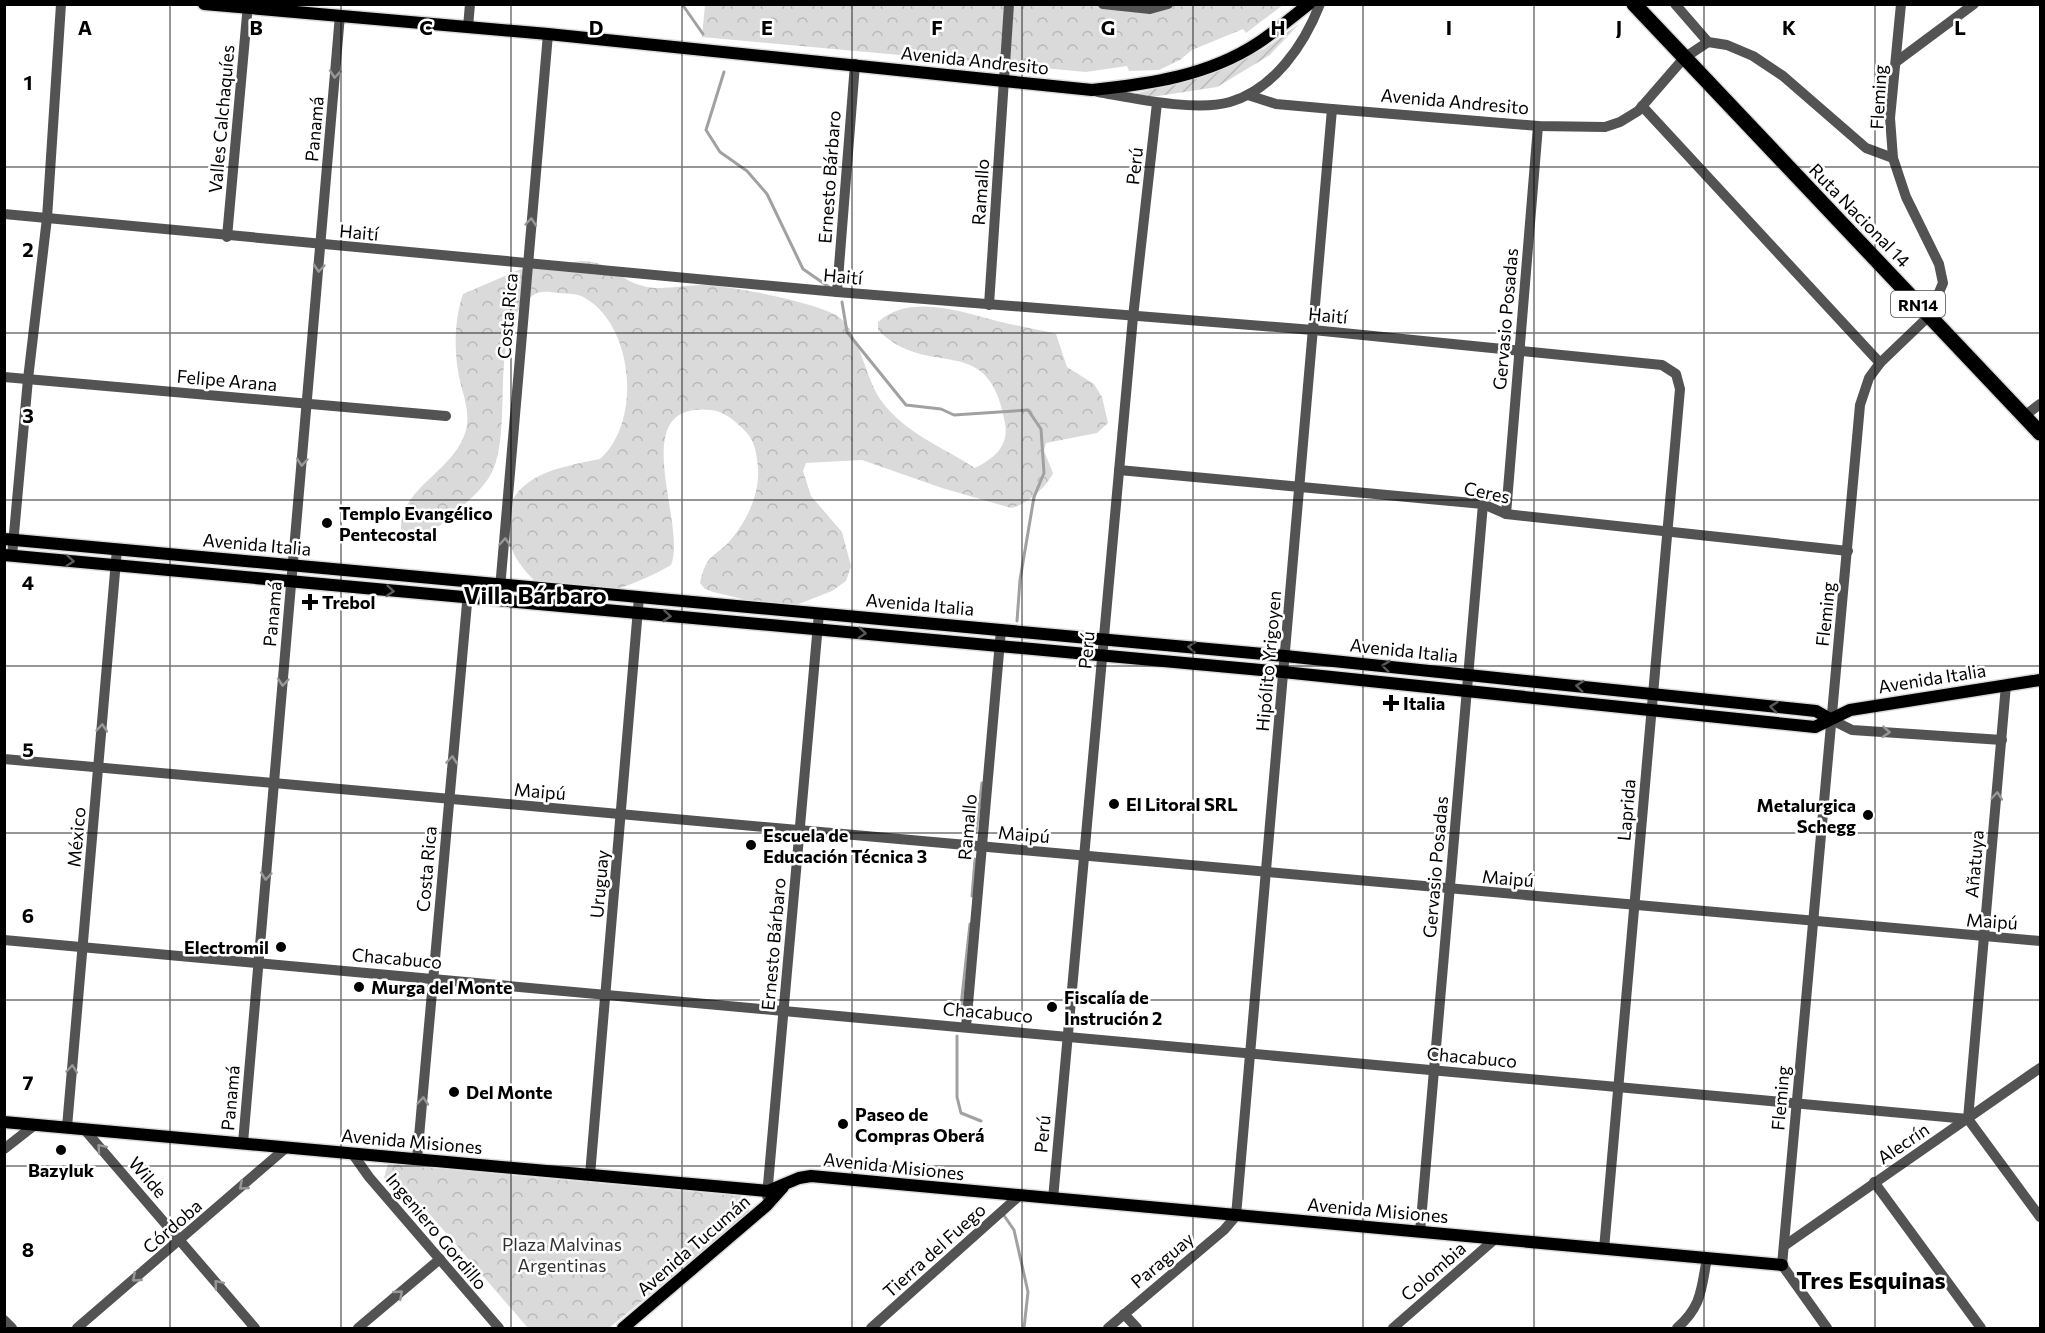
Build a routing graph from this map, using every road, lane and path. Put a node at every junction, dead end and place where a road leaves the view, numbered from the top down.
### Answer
1 (61, 4) edge
2 (204, 4) edge
3 (470, 4) edge
4 (1017, 4) edge
5 (1103, 4) edge
6 (1168, 4) edge
7 (1309, 4) edge
8 (1320, 4) edge
9 (1623, 4) edge
10 (1634, 4) edge
11 (1675, 4) edge
12 (1901, 4) edge
13 (1974, 4) edge
14 (248, 6) edge
15 (1008, 9) edge
16 (340, 15) junction
17 (1650, 24) junction
18 (468, 27) junction
19 (548, 34) junction
20 (1708, 42) junction
21 (1684, 58) junction
22 (1896, 62) junction
23 (855, 64) junction
24 (1003, 81) junction
25 (1092, 90) junction
26 (1248, 95) junction
27 (1158, 103) junction
28 (1642, 106) junction
29 (1332, 109) junction
30 (1538, 126) junction
31 (1893, 158) junction
32 (4, 214) edge
33 (47, 218) junction
34 (227, 237) junction
35 (320, 246) junction
36 (528, 263) junction
37 (837, 292) junction
38 (989, 305) junction
39 (1929, 316) junction
40 (1133, 317) junction
41 (1313, 330) junction
42 (1518, 351) junction
43 (1880, 363) junction
44 (1677, 374) joint
45 (4, 377) edge
46 (28, 379) junction
47 (307, 404) junction
48 (2040, 404) edge
49 (446, 417) dead end
50 (2023, 417) junction
51 (2040, 433) edge
52 (1119, 470) junction
53 (1300, 487) junction
54 (1483, 504) junction
55 (1506, 514) junction
56 (1668, 532) junction
57 (9, 539) edge
58 (117, 549) junction
59 (1848, 551) junction
60 (8, 556) edge
61 (293, 565) junction
62 (116, 566) junction
63 (469, 581) junction
64 (292, 582) junction
65 (501, 584) junction
66 (639, 597) junction
67 (467, 598) junction
68 (499, 600) junction
69 (637, 613) junction
70 (819, 613) junction
71 (817, 629) junction
72 (1001, 630) junction
73 (1104, 639) junction
74 (1000, 647) junction
75 (1102, 656) junction
76 (1285, 656) junction
77 (1283, 672) junction
78 (1468, 674) junction
79 (2040, 681) edge
80 (2006, 685) junction
81 (1467, 690) junction
82 (1653, 693) junction
83 (1652, 709) junction
84 (1830, 719) junction
85 (2002, 740) junction
86 (4, 759) edge
87 (98, 767) junction
88 (274, 783) junction
89 (449, 799) junction
90 (622, 814) junction
91 (800, 831) junction
92 (982, 847) junction
93 (1084, 856) junction
94 (1266, 873) junction
95 (1449, 890) junction
96 (1634, 906) junction
97 (1812, 922) junction
98 (1984, 938) junction
99 (4, 940) edge
100 (2040, 941) edge
101 (82, 946) junction
102 (259, 962) junction
103 (433, 978) junction
104 (606, 994) junction
105 (784, 1010) junction
106 (966, 1027) junction
107 (1068, 1036) junction
108 (1250, 1053) junction
109 (2040, 1068) edge
110 (1434, 1070) junction
111 (1618, 1086) junction
112 (1796, 1103) junction
113 (1968, 1119) junction
114 (4, 1122) edge
115 (36, 1124) junction
116 (67, 1127) junction
117 (84, 1129) junction
118 (243, 1143) junction
119 (287, 1147) junction
120 (4, 1149) edge
121 (352, 1153) junction
122 (417, 1159) junction
123 (590, 1175) junction
124 (1874, 1182) junction
125 (784, 1186) junction
126 (768, 1191) junction
127 (1019, 1196) junction
128 (1053, 1200) junction
129 (766, 1206) junction
130 (1236, 1216) junction
131 (2040, 1217) edge
132 (1420, 1232) junction
133 (1495, 1239) junction
134 (180, 1240) junction
135 (1784, 1246) junction
136 (1604, 1249) junction
137 (1707, 1258) junction
138 (440, 1259) junction
139 (1782, 1265) junction
140 (1124, 1314) junction
141 (4, 1320) edge
142 (12, 1329) edge
143 (77, 1329) edge
144 (255, 1329) edge
145 (358, 1329) edge
146 (499, 1329) edge
147 (623, 1329) edge
148 (871, 1329) edge
149 (1108, 1329) edge
150 (1137, 1329) edge
151 (1393, 1329) edge
152 (1677, 1329) edge
153 (1827, 1329) edge
154 (1981, 1329) edge

1 - 33 street
2 - 14 main road, Avenida Andresito
3 - 18 street
4 - 15 street
5 - 6 street
7 - 25 main road
8 - 26 street
9 - 17 highway, Ruta Nacional 14 / RN14
10 - 17 highway, Ruta Nacional 14 / RN14
11 - 20 street
12 - 22 street, Fleming
13 - 22 street
14 - 16 main road, Avenida Andresito
14 - 34 street, Valles Calchaquíes
15 - 24 street, Ramallo
16 - 18 main road, Avenida Andresito
16 -> 35 street, Panamá
17 - 21 highway, Ruta Nacional 14 / RN14
18 - 19 main road, Avenida Andresito
19 - 23 main road, Avenida Andresito
36 -> 19 street, Costa Rica
20 - 21 street, Avenida Andresito
20 - 31 street
21 - 28 street, Avenida Andresito
21 - 39 highway, Ruta Nacional 14 / RN14
22 - 31 street, Fleming
23 - 24 main road, Avenida Andresito
23 - 37 street, Ernesto Bárbaro
24 - 25 main road, Avenida Andresito
24 - 38 street, Ramallo
25 - 27 street, Avenida Andresito
26 - 27 street, Avenida Andresito
26 - 29 street, Avenida Andresito
27 - 40 street, Perú
28 - 30 street, Avenida Andresito
28 - 43 street
29 - 30 street, Avenida Andresito
29 - 41 street, Hipólito Yrigoyen
30 - 42 street, Gervasio Posadas
31 - 39 street, Fleming
32 - 33 street, Haití
33 - 34 street, Haití
33 - 46 street
34 - 35 street, Haití
35 - 36 street, Haití
35 -> 47 street, Panamá
36 - 37 street, Haití
65 -> 36 street, Costa Rica
37 - 38 street, Haití
38 - 40 street, Haití
39 - 43 street, Fleming
39 - 50 highway, Ruta Nacional 14 / RN14
40 - 41 street, Haití
40 - 52 street, Perú
41 - 42 street, Haití
41 - 53 street, Hipólito Yrigoyen
42 - 44 street, Haití
42 - 55 street, Gervasio Posadas
43 - 59 street, Fleming
44 - 56 street, Laprida
45 - 46 street, Felipe Arana
46 - 47 street, Felipe Arana
46 - 57 street
47 - 49 street, Felipe Arana
47 -> 61 street, Panamá
48 - 50 street
50 - 51 highway, Ruta Nacional 14 / RN14
52 - 53 street, Ceres
52 - 73 street, Perú
53 - 54 street, Ceres
53 - 76 street, Hipólito Yrigoyen
54 - 55 street, Ceres
54 - 78 street, Gervasio Posadas
55 - 56 street, Ceres
56 - 59 street, Ceres
56 - 82 street, Laprida
57 - 58 main road, Avenida Italia
57 - 60 street
58 - 61 main road, Avenida Italia
58 - 62 street, México
59 - 84 street, Fleming
60 -> 62 main road, Avenida Italia
61 - 63 main road, Avenida Italia
61 - 64 street, Panamá
62 - 64 main road, Avenida Italia
87 -> 62 street, México
63 - 65 main road, Avenida Italia
63 - 67 street, Costa Rica
64 -> 67 main road, Avenida Italia
64 -> 88 street, Panamá
65 - 66 main road, Avenida Italia
65 - 68 street, Costa Rica
66 - 69 street, Uruguay
66 - 70 main road, Avenida Italia
67 - 68 main road, Avenida Italia
89 -> 67 street, Costa Rica
68 - 69 main road, Avenida Italia
69 -> 71 main road, Avenida Italia
69 - 90 street, Uruguay
70 - 71 street, Ernesto Bárbaro
70 - 72 main road, Avenida Italia
71 -> 74 main road, Avenida Italia
71 - 91 street, Ernesto Bárbaro
72 - 73 main road, Avenida Italia
72 - 74 street, Ramallo
73 - 75 street, Perú
76 -> 73 main road, Avenida Italia
74 - 75 main road, Avenida Italia
74 - 92 street, Ramallo
75 - 77 main road, Avenida Italia
75 - 93 street, Perú
76 - 77 street, Hipólito Yrigoyen
78 -> 76 main road, Avenida Italia
77 - 81 main road, Avenida Italia
77 - 94 street, Hipólito Yrigoyen
78 - 81 street, Gervasio Posadas
82 -> 78 main road, Avenida Italia
79 - 80 main road, Avenida Italia
80 - 84 main road, Avenida Italia
80 - 85 street, Añatuya
81 - 83 main road, Avenida Italia
81 - 95 street, Gervasio Posadas
82 - 83 street, Laprida
84 -> 82 main road, Avenida Italia
83 - 84 main road, Avenida Italia
83 - 96 street, Laprida
84 -> 85 street, Avenida Italia
84 - 97 street, Fleming
98 -> 85 street, Añatuya
86 - 87 street, Maipú
87 - 88 street, Maipú
87 - 101 street, México
88 - 89 street, Maipú
88 -> 102 street, Panamá
89 - 90 street, Maipú
89 - 103 street, Costa Rica
90 - 91 street, Maipú
90 - 104 street, Uruguay
91 - 92 street, Maipú
91 - 105 street, Ernesto Bárbaro
92 - 93 street, Maipú
92 - 106 street, Ramallo
93 - 94 street, Maipú
93 - 107 street, Perú
94 - 95 street, Maipú
94 - 108 street, Hipólito Yrigoyen
95 - 96 street, Maipú
95 - 110 street, Gervasio Posadas
96 - 97 street, Maipú
96 - 111 street, Laprida
97 - 98 street, Maipú
97 - 112 street, Fleming
98 - 100 street, Maipú
98 - 113 street, Añatuya
99 - 101 street, Chacabuco
101 - 102 street, Chacabuco
116 -> 101 street, México
102 - 103 street, Chacabuco
102 - 118 street, Panamá
103 - 104 street, Chacabuco
122 -> 103 street, Costa Rica
104 - 105 street, Chacabuco
104 - 123 street, Uruguay
105 - 106 street, Chacabuco
105 - 126 street, Ernesto Bárbaro
106 - 107 street, Chacabuco
107 - 108 street, Chacabuco
107 - 128 street, Perú
108 - 110 street, Chacabuco
108 - 130 street, Hipólito Yrigoyen
109 - 113 street, Alecrín
110 - 111 street, Chacabuco
110 - 132 street, Gervasio Posadas
111 - 112 street, Chacabuco
111 - 136 street, Laprida
112 - 113 street, Chacabuco
112 - 135 street, Fleming
113 - 124 street, Alecrín
113 - 131 street
114 - 115 main road, Avenida Misiones
115 - 116 main road, Avenida Misiones
115 - 120 street
116 - 117 main road, Avenida Misiones
117 - 118 main road, Avenida Misiones
134 -> 117 street, Wilde
118 - 119 main road, Avenida Misiones
119 - 121 main road, Avenida Misiones
119 -> 134 street, Córdoba
121 - 122 main road, Avenida Misiones
121 - 138 street, Ingeniero Gordillo
122 - 123 main road, Avenida Misiones
123 - 126 main road, Avenida Misiones
124 - 135 street, Alecrín
124 - 154 street
125 - 126 main road, Avenida Misiones
125 - 127 main road, Avenida Misiones
125 - 129 main road, Avenida Tucumán
126 - 129 street, Ernesto Bárbaro
127 - 128 main road, Avenida Misiones
127 - 148 street, Tierra del Fuego
128 - 130 main road, Avenida Misiones
129 - 147 main road, Avenida Tucumán
130 - 132 main road, Avenida Misiones
130 - 140 street, Paraguay
132 - 133 main road, Avenida Misiones
133 - 136 main road, Avenida Misiones
133 - 151 street, Colombia
134 -> 143 street, Córdoba
144 -> 134 street, Wilde
135 - 139 street, Fleming
136 - 137 main road, Avenida Misiones
137 - 139 main road, Avenida Misiones
137 - 152 street
145 -> 138 street
138 - 146 street, Ingeniero Gordillo
139 - 153 street
140 - 149 street, Paraguay
140 - 150 street
141 - 142 street

